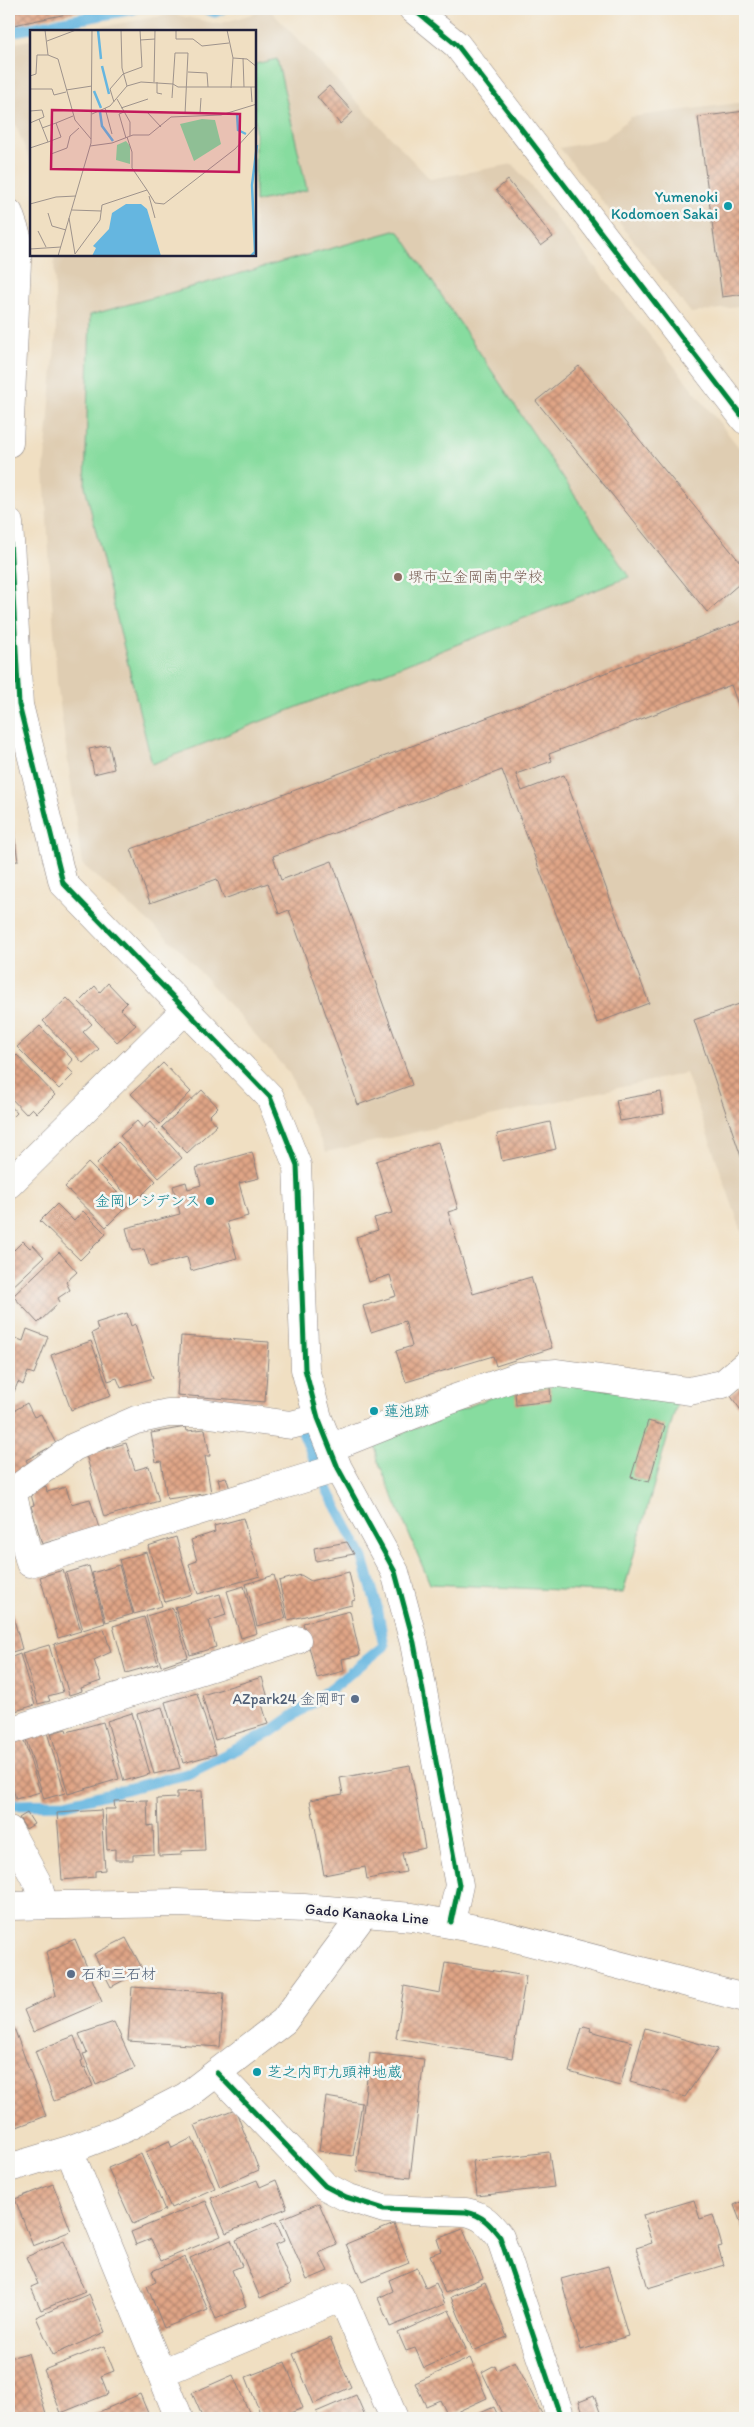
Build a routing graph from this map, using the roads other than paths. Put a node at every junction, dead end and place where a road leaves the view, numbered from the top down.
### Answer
1 (413, 9) edge
2 (9, 213) edge
3 (745, 420) edge
4 (9, 444) edge
5 (9, 523) edge
6 (14, 705) edge
7 (186, 1009) junction
8 (9, 1184) edge
9 (745, 1366) edge
10 (308, 1421) junction
11 (330, 1466) junction
12 (10, 1493) edge
13 (297, 1640) dead end
14 (9, 1731) edge
15 (9, 1830) edge
16 (44, 1905) junction
17 (9, 1906) edge
18 (366, 1912) junction
19 (451, 1922) junction
20 (745, 1998) edge
21 (217, 2073) junction
22 (69, 2150) junction
23 (9, 2168) edge
24 (161, 2374) junction
25 (179, 2418) edge
26 (394, 2418) edge
27 (561, 2418) edge

1 - 3 street
2 - 4 street
5 - 6 street
6 - 7 street
7 - 8 street
7 - 10 street
9 - 11 street
10 - 11 street
10 - 12 street
11 - 12 street
11 - 19 street
13 - 14 street
15 - 16 street
16 - 17 street, Gado Kanaoka Line
16 - 18 street, Gado Kanaoka Line
18 - 19 street, Gado Kanaoka Line
18 - 21 street
19 - 20 street, Gado Kanaoka Line
21 - 22 street
21 - 27 street
22 - 23 street
22 - 24 street
24 - 25 street
24 - 26 street

